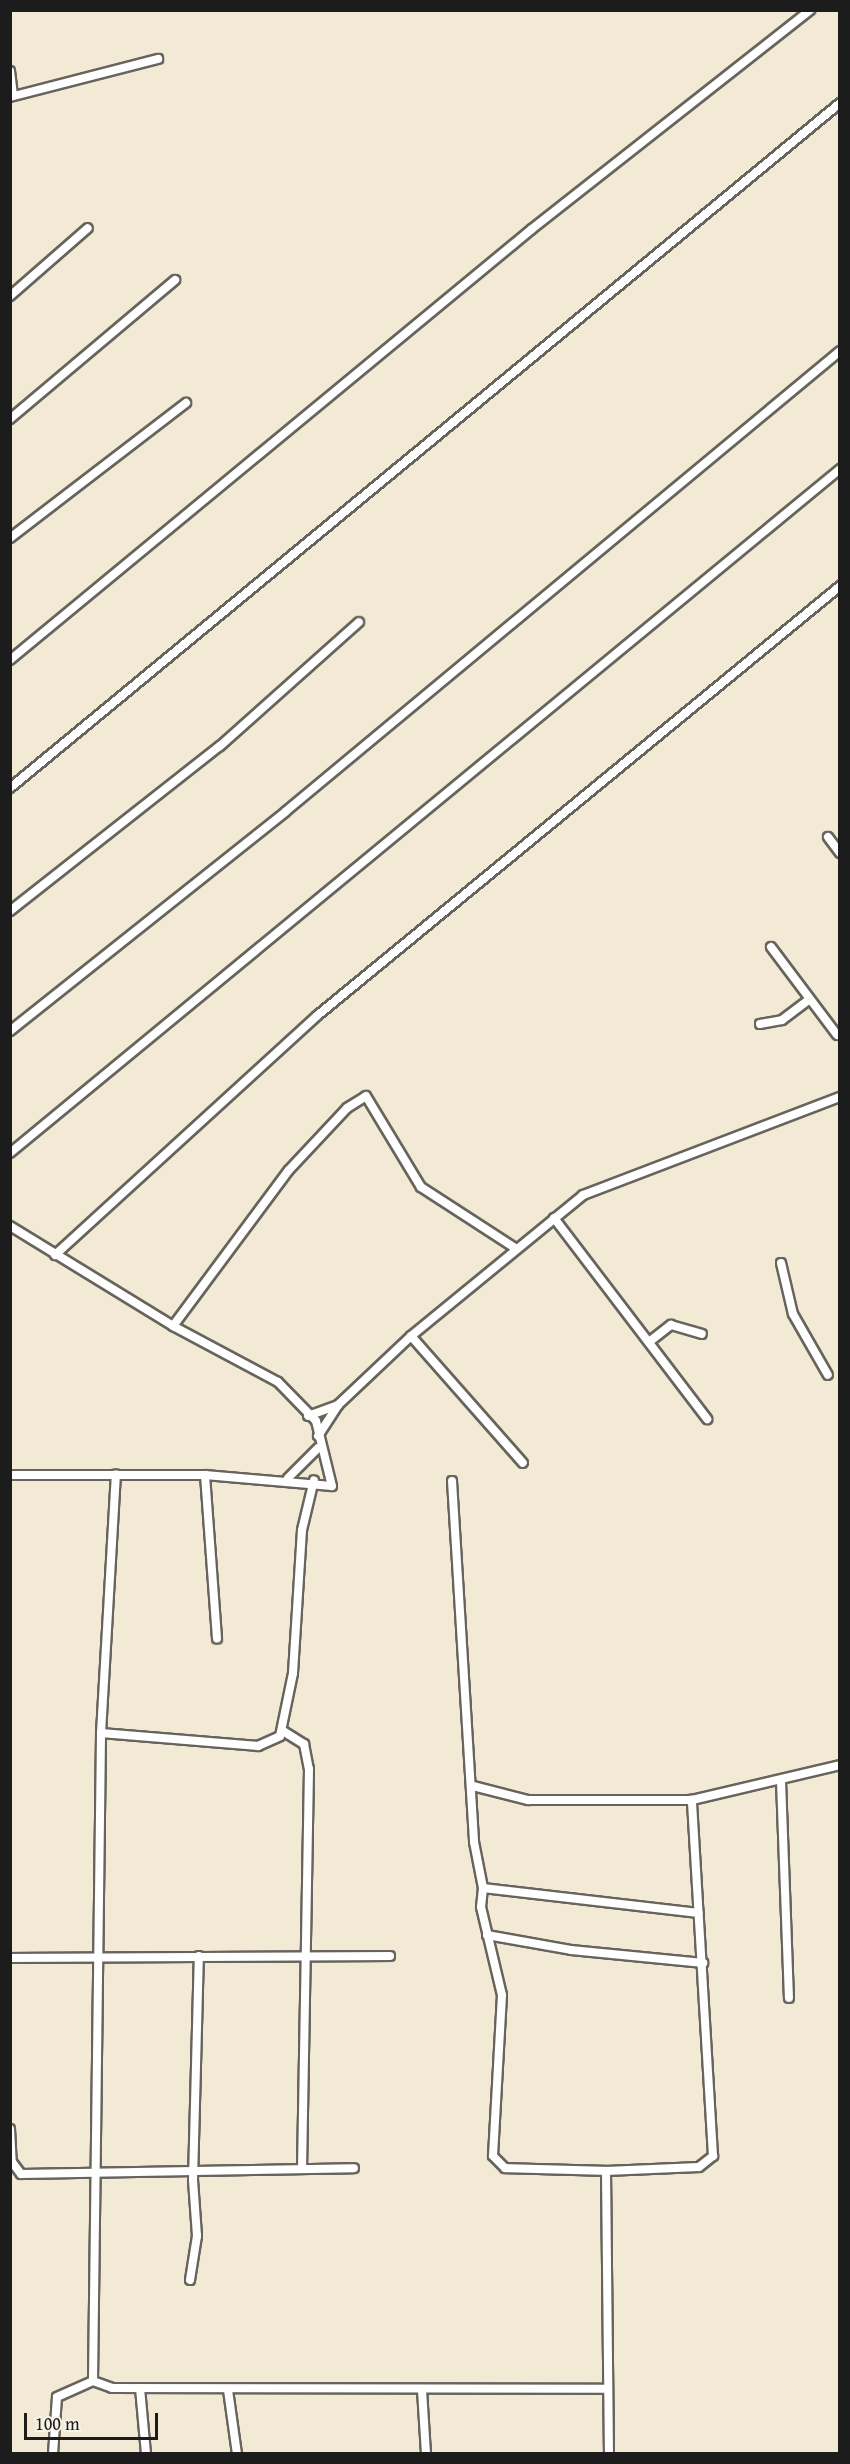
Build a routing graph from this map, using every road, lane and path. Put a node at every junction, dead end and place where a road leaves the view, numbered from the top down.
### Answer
1 (810, 10) edge
2 (158, 59) dead end
3 (10, 71) edge
4 (12, 96) edge
5 (840, 103) edge
6 (88, 228) dead end
7 (175, 280) dead end
8 (10, 296) edge
9 (840, 351) edge
10 (186, 403) dead end
11 (10, 419) edge
12 (840, 469) edge
13 (10, 538) edge
14 (840, 586) edge
15 (359, 622) dead end
16 (10, 660) edge
17 (10, 788) edge
18 (828, 837) dead end
19 (840, 853) edge
20 (10, 910) edge
21 (771, 947) dead end
22 (809, 1000) junction
23 (760, 1024) dead end
24 (10, 1031) edge
25 (838, 1033) edge
26 (840, 1045) edge
27 (840, 1097) edge
28 (10, 1153) edge
29 (554, 1218) junction
30 (10, 1226) edge
31 (515, 1248) junction
32 (55, 1255) junction
33 (781, 1263) dead end
34 (172, 1326) junction
35 (702, 1334) dead end
36 (411, 1336) junction
37 (649, 1342) junction
38 (828, 1375) dead end
39 (338, 1405) junction
40 (308, 1416) junction
41 (707, 1419) dead end
42 (318, 1436) junction
43 (318, 1448) junction
44 (523, 1463) dead end
45 (116, 1474) junction
46 (10, 1475) edge
47 (205, 1475) junction
48 (288, 1478) junction
49 (314, 1480) junction
50 (452, 1481) dead end
51 (217, 1639) dead end
52 (283, 1731) junction
53 (101, 1733) junction
54 (840, 1766) edge
55 (781, 1781) junction
56 (473, 1786) junction
57 (692, 1800) junction
58 (483, 1888) junction
59 (699, 1913) junction
60 (487, 1935) junction
61 (12, 1955) edge
62 (307, 1955) junction
63 (200, 1956) junction
64 (390, 1956) dead end
65 (101, 1957) junction
66 (703, 1963) junction
67 (789, 1998) dead end
68 (10, 2129) edge
69 (302, 2167) junction
70 (354, 2168) dead end
71 (94, 2171) junction
72 (606, 2171) junction
73 (193, 2174) junction
74 (190, 2280) dead end
75 (93, 2381) junction
76 (140, 2388) junction
77 (228, 2390) junction
78 (422, 2390) junction
79 (607, 2390) junction
80 (52, 2454) edge
81 (146, 2454) edge
82 (237, 2454) edge
83 (426, 2454) edge
84 (609, 2454) edge

1 - 16 street
2 - 4 street
3 - 4 street
5 - 17 street
6 - 8 street
7 - 11 street
9 - 24 street
10 - 13 street
12 - 28 street
14 - 32 street
15 - 20 street
18 - 19 street
21 - 22 street
22 - 23 street
22 - 25 street
25 - 26 street
27 - 29 street
29 - 31 street
29 - 37 street
30 - 32 street
31 - 34 street
31 - 36 street
32 - 34 street
33 - 38 street
34 - 40 street
35 - 37 street
36 - 39 street
36 - 44 street
37 - 41 street
39 - 40 street
39 - 42 street
40 - 42 street
42 - 43 street
43 - 48 street
43 - 49 street
45 - 46 street
45 - 47 street
45 - 53 street
47 - 48 street
47 - 51 street
48 - 49 street
49 - 52 street
50 - 56 street
52 - 53 street
52 - 62 street
53 - 65 street
54 - 55 street
55 - 57 street
55 - 67 street
56 - 57 street
56 - 58 street
57 - 59 street
58 - 59 street
58 - 60 street
59 - 66 street
60 - 66 street
60 - 72 street
61 - 65 street
62 - 63 street
62 - 64 street
62 - 69 street
63 - 65 street
63 - 73 street
65 - 71 street
66 - 72 street
68 - 71 street
69 - 70 street
69 - 73 street
71 - 73 street
71 - 75 street
72 - 79 street
73 - 74 street
75 - 76 street
75 - 80 street
76 - 77 street
76 - 81 street
77 - 78 street
77 - 82 street
78 - 79 street
78 - 83 street
79 - 84 street

